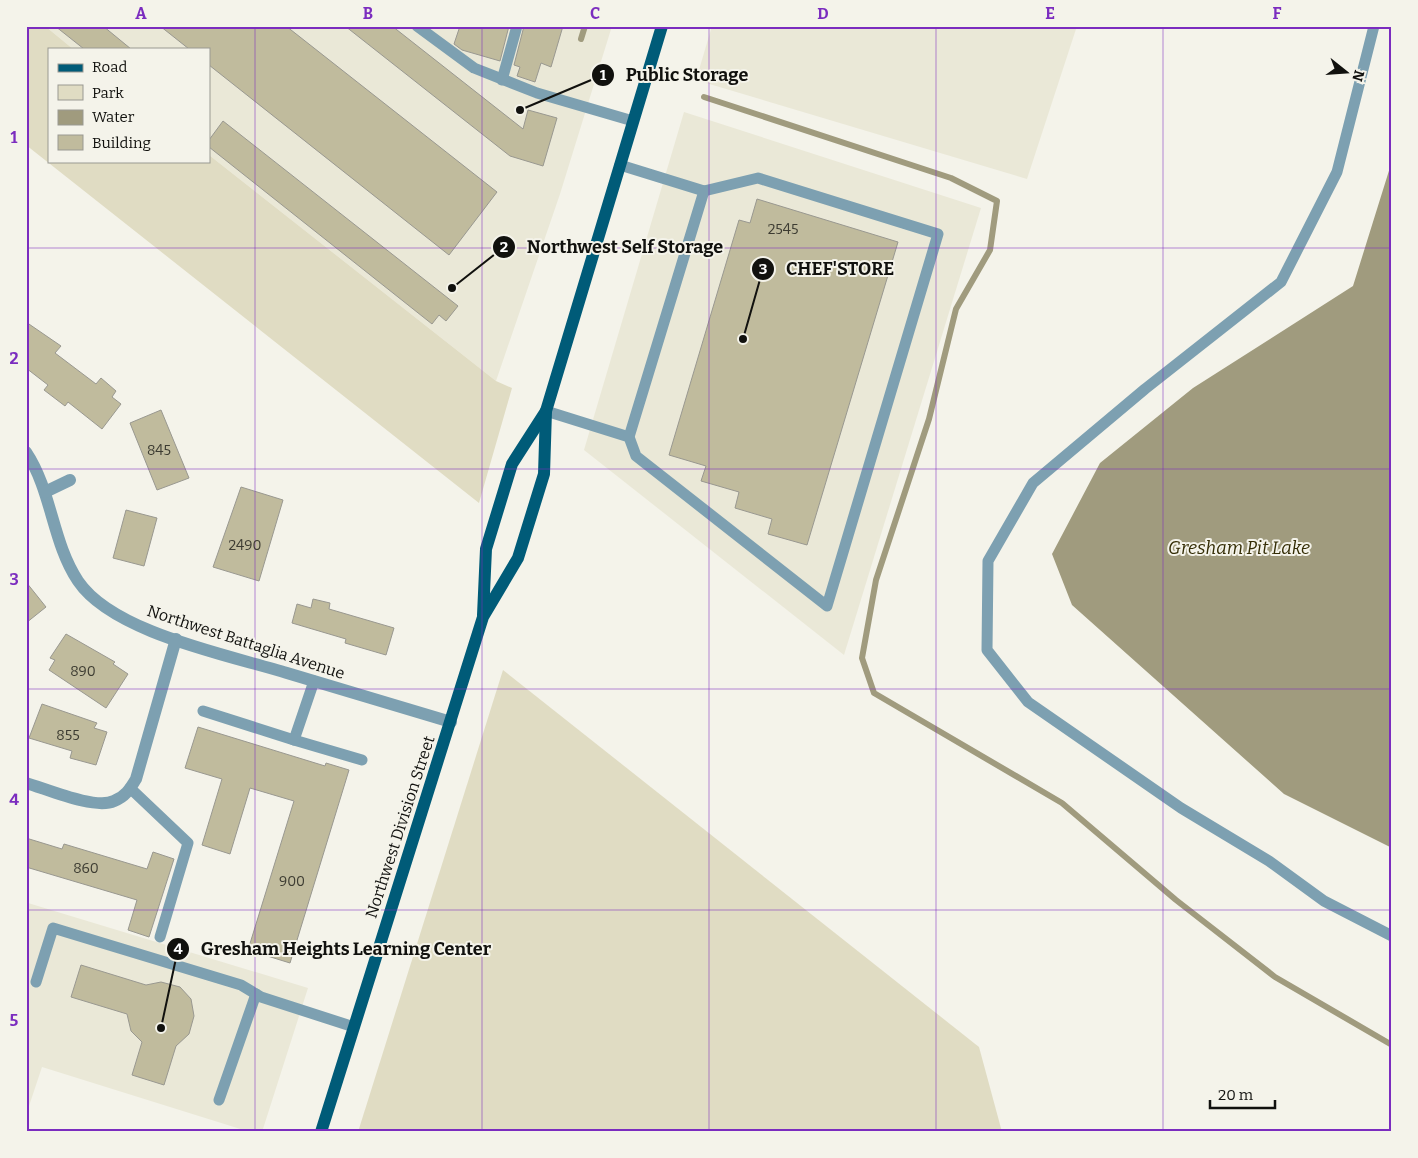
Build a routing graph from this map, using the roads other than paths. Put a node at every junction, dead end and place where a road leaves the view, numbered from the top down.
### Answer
1 (417, 26) edge
2 (517, 26) edge
3 (662, 26) edge
4 (1374, 26) edge
5 (502, 80) junction
6 (633, 121) junction
7 (620, 165) junction
8 (704, 191) junction
9 (546, 411) junction
10 (629, 437) junction
11 (26, 452) edge
12 (70, 480) dead end
13 (45, 492) junction
14 (483, 617) junction
15 (176, 640) junction
16 (314, 680) junction
17 (202, 711) dead end
18 (451, 722) junction
19 (294, 740) junction
20 (362, 760) dead end
21 (26, 783) edge
22 (130, 788) junction
23 (1392, 936) edge
24 (160, 938) dead end
25 (36, 982) dead end
26 (256, 994) junction
27 (354, 1027) junction
28 (219, 1100) dead end
29 (320, 1132) edge

1 - 5 lane
2 - 5 lane
3 - 6 main road, Northwest Division Street
4 - 23 lane
5 - 6 lane
6 - 7 main road, Northwest Division Street
7 - 8 lane
7 - 9 main road, Northwest Division Street
8 - 10 lane
8 - 10 lane
9 - 10 lane
9 - 14 main road, Northwest Division Street
9 - 14 main road, Northwest Division Street
11 - 13 street, Northwest Battaglia Avenue
12 - 13 street
13 - 15 street, Northwest Battaglia Avenue
14 - 18 main road, Northwest Division Street
15 - 16 street, Northwest Battaglia Avenue
15 - 22 street
16 - 18 street, Northwest Battaglia Avenue
16 - 19 lane
17 - 19 lane
18 - 27 main road, Northwest Division Street
19 - 20 lane
21 - 22 street
22 - 24 lane
25 - 26 lane
26 - 27 lane
26 - 28 lane
27 - 29 main road, Northwest Division Street

